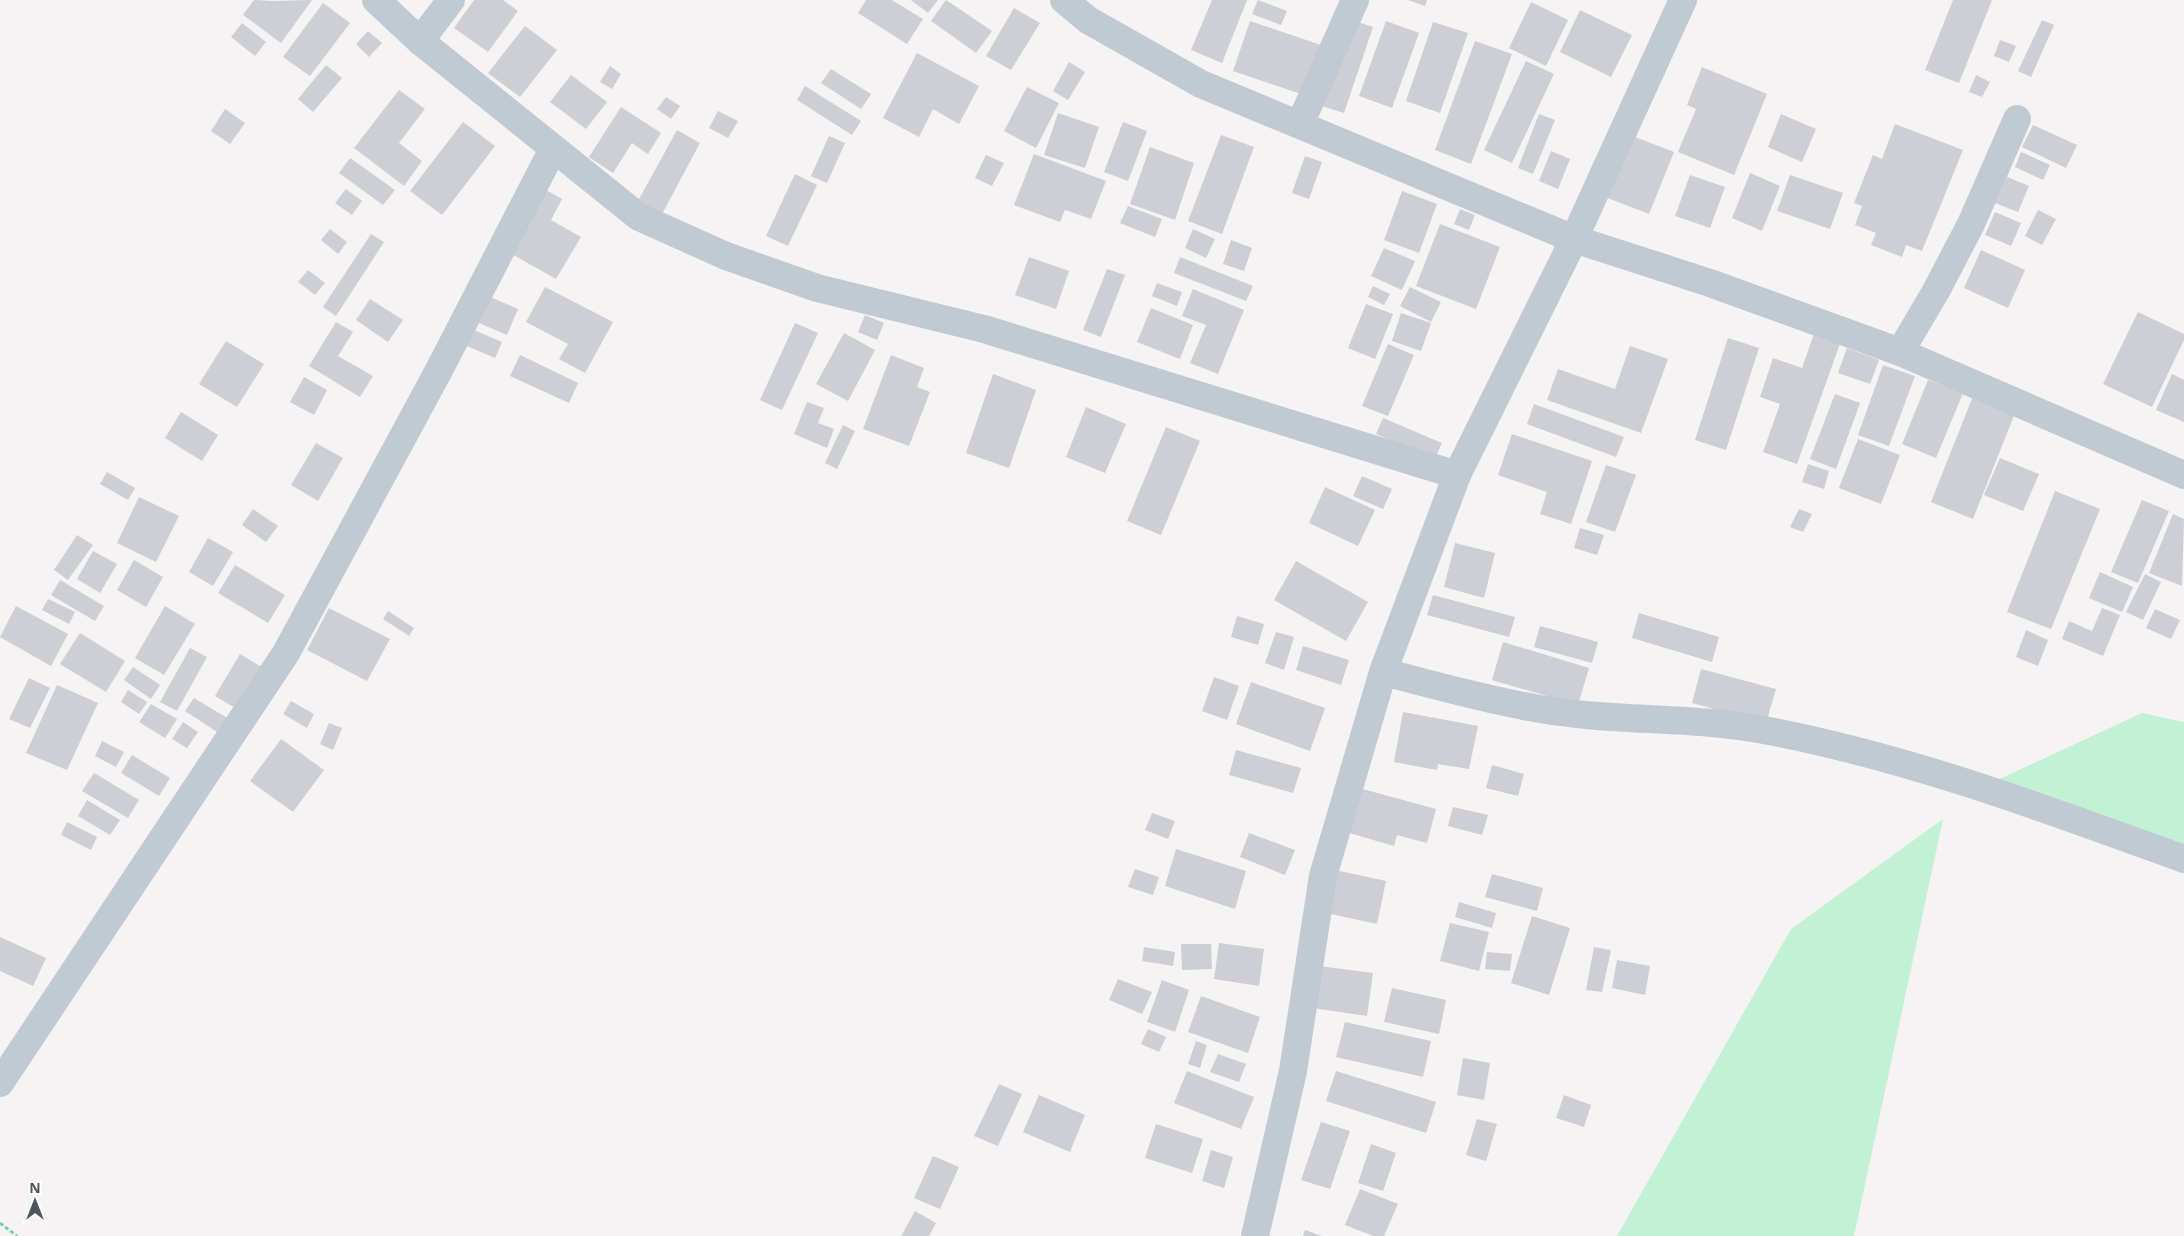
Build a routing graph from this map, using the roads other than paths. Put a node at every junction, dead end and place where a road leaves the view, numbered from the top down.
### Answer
1 (376, 0) edge
2 (451, 0) edge
3 (1064, 0) edge
4 (1355, 0) edge
5 (1683, 0) edge
6 (420, 41) junction
7 (2017, 119) dead end
8 (1300, 124) junction
9 (553, 149) junction
10 (1574, 239) junction
11 (1900, 352) junction
12 (1457, 475) junction
13 (2184, 475) edge
14 (1382, 672) junction
15 (2184, 859) edge
16 (0, 1083) edge
17 (1255, 1236) edge

1 - 6 street
2 - 6 street
3 - 8 street
4 - 8 street
5 - 10 street
6 - 9 street
7 - 11 street
8 - 10 street
9 - 12 street
9 - 16 street
10 - 11 street
10 - 12 street
11 - 13 street
12 - 14 street
14 - 15 street
14 - 17 street

